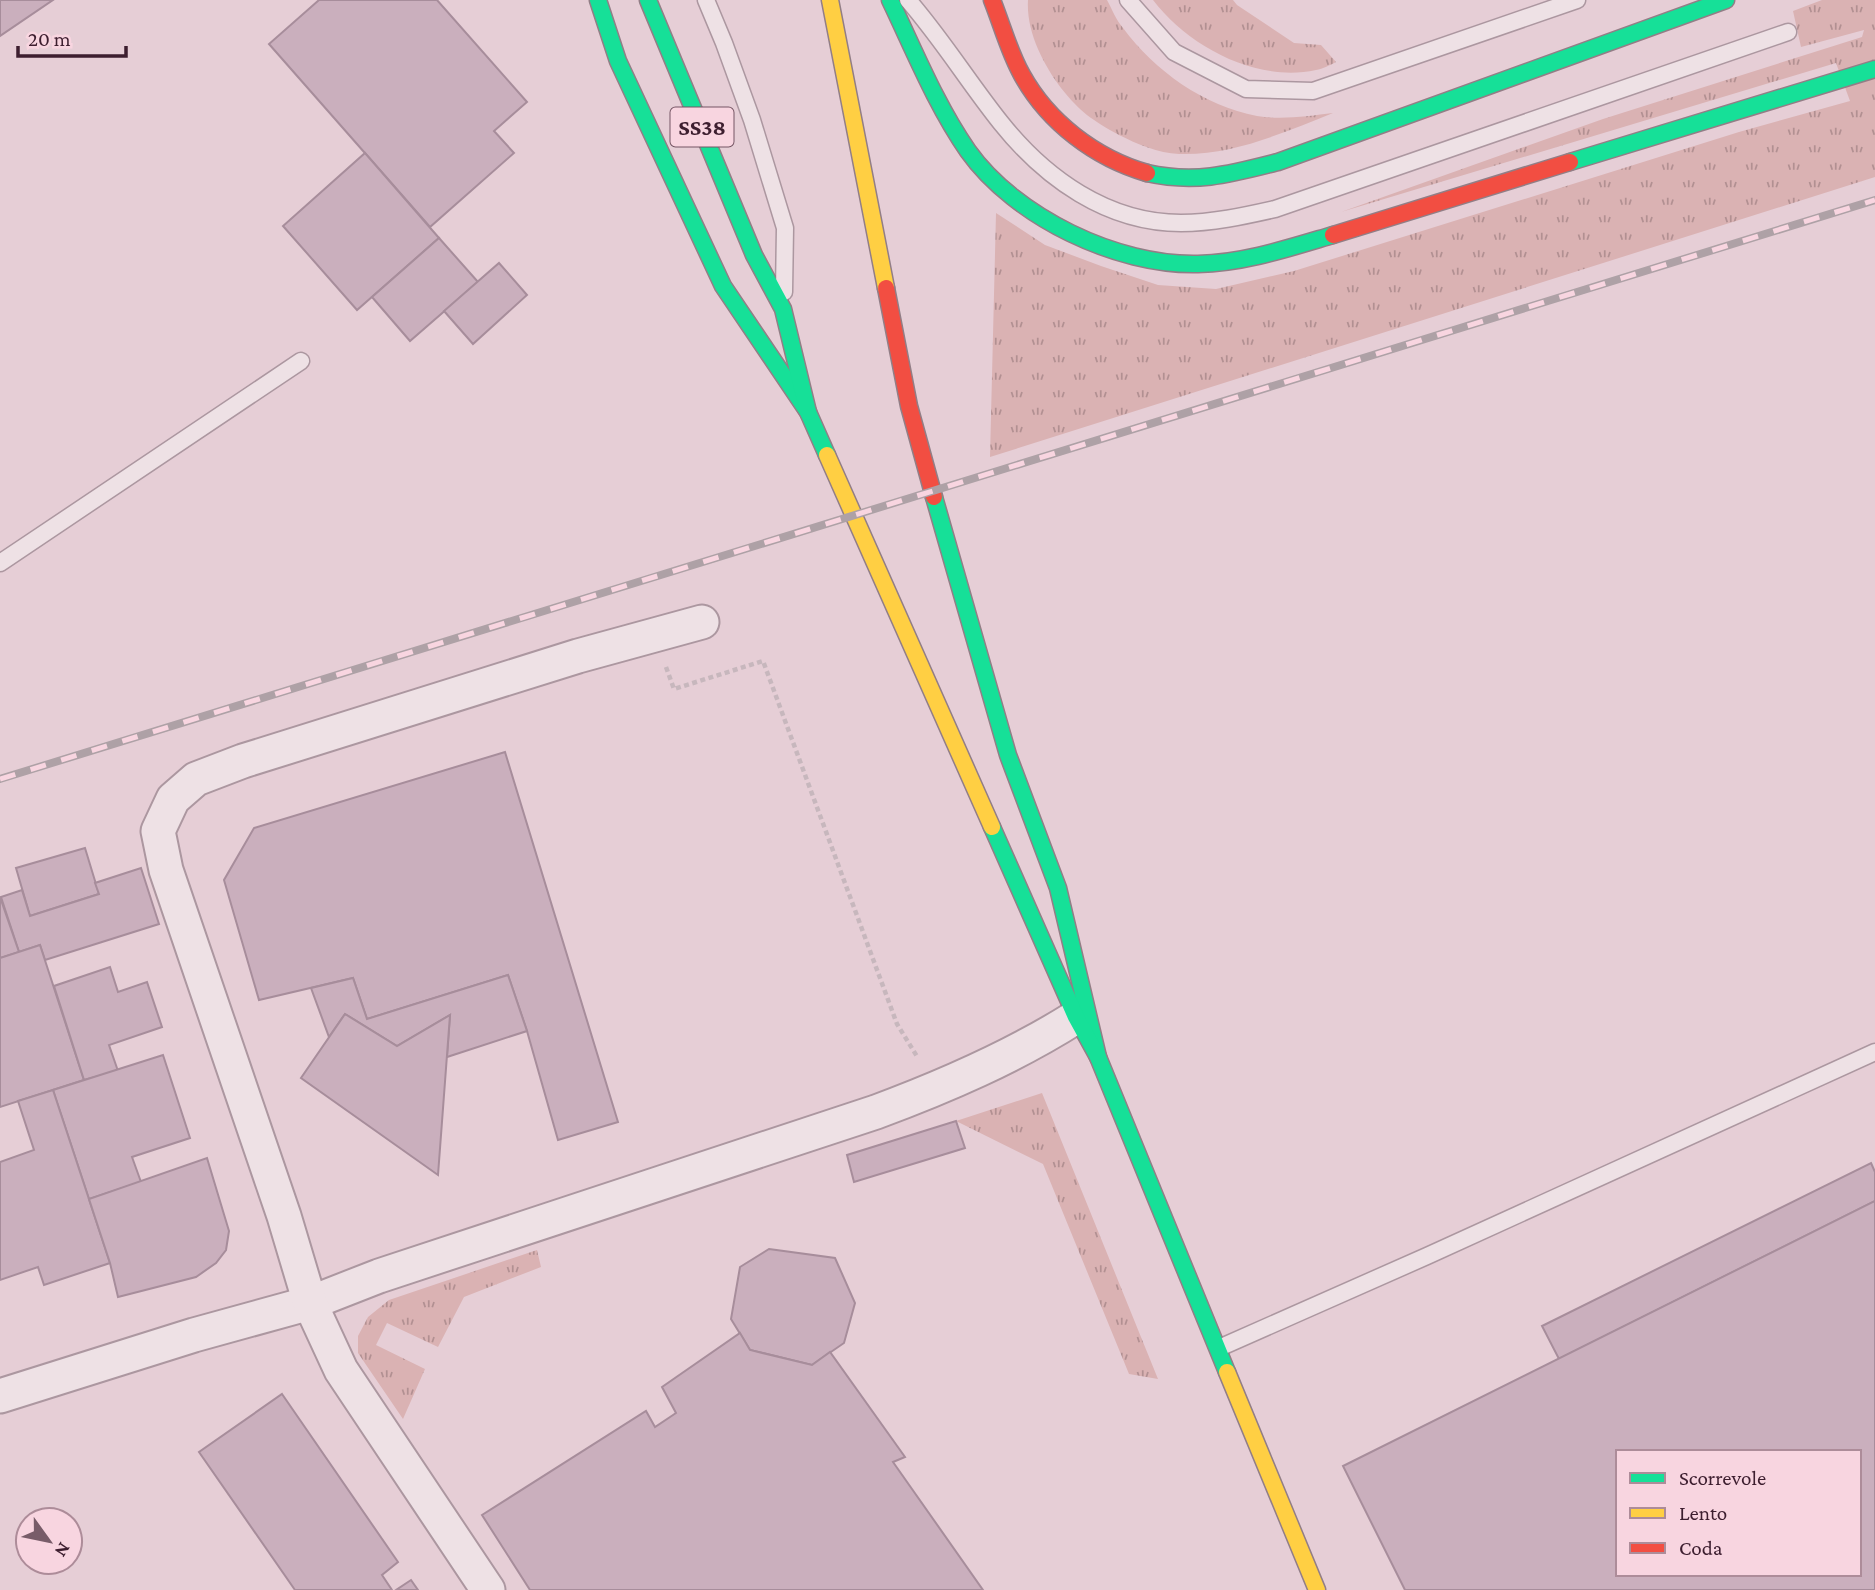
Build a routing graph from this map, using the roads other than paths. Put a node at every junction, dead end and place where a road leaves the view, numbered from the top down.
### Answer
1 (598, 0) edge
2 (649, 0) edge
3 (706, 0) edge
4 (830, 0) edge
5 (890, 0) edge
6 (908, 0) edge
7 (992, 0) edge
8 (1001, 0) edge
9 (1009, 0) edge
10 (1128, 0) edge
11 (1577, 0) edge
12 (1726, 0) edge
13 (1788, 32) dead end
14 (1007, 36) junction
15 (1875, 69) edge
16 (783, 309) junction
17 (301, 361) dead end
18 (808, 412) junction
19 (0, 563) edge
20 (702, 622) dead end
21 (1076, 1017) junction
22 (1875, 1052) edge
23 (1098, 1058) junction
24 (310, 1303) junction
25 (1219, 1348) junction
26 (0, 1396) edge
27 (488, 1590) edge
28 (1317, 1590) edge

1 - 18 main road
2 - 16 main road, SS38
3 - 16 lane
4 - 23 main road
5 - 15 main road
6 - 13 lane
7 - 14 main road
8 - 14 main road
9 - 14 lane
10 - 11 lane
12 - 14 main road
16 - 18 main road, SS38
17 - 19 lane
18 - 21 main road
20 - 24 street
21 - 23 main road
21 - 24 street
22 - 25 lane
23 - 25 main road
24 - 26 street
24 - 27 street
25 - 28 main road

